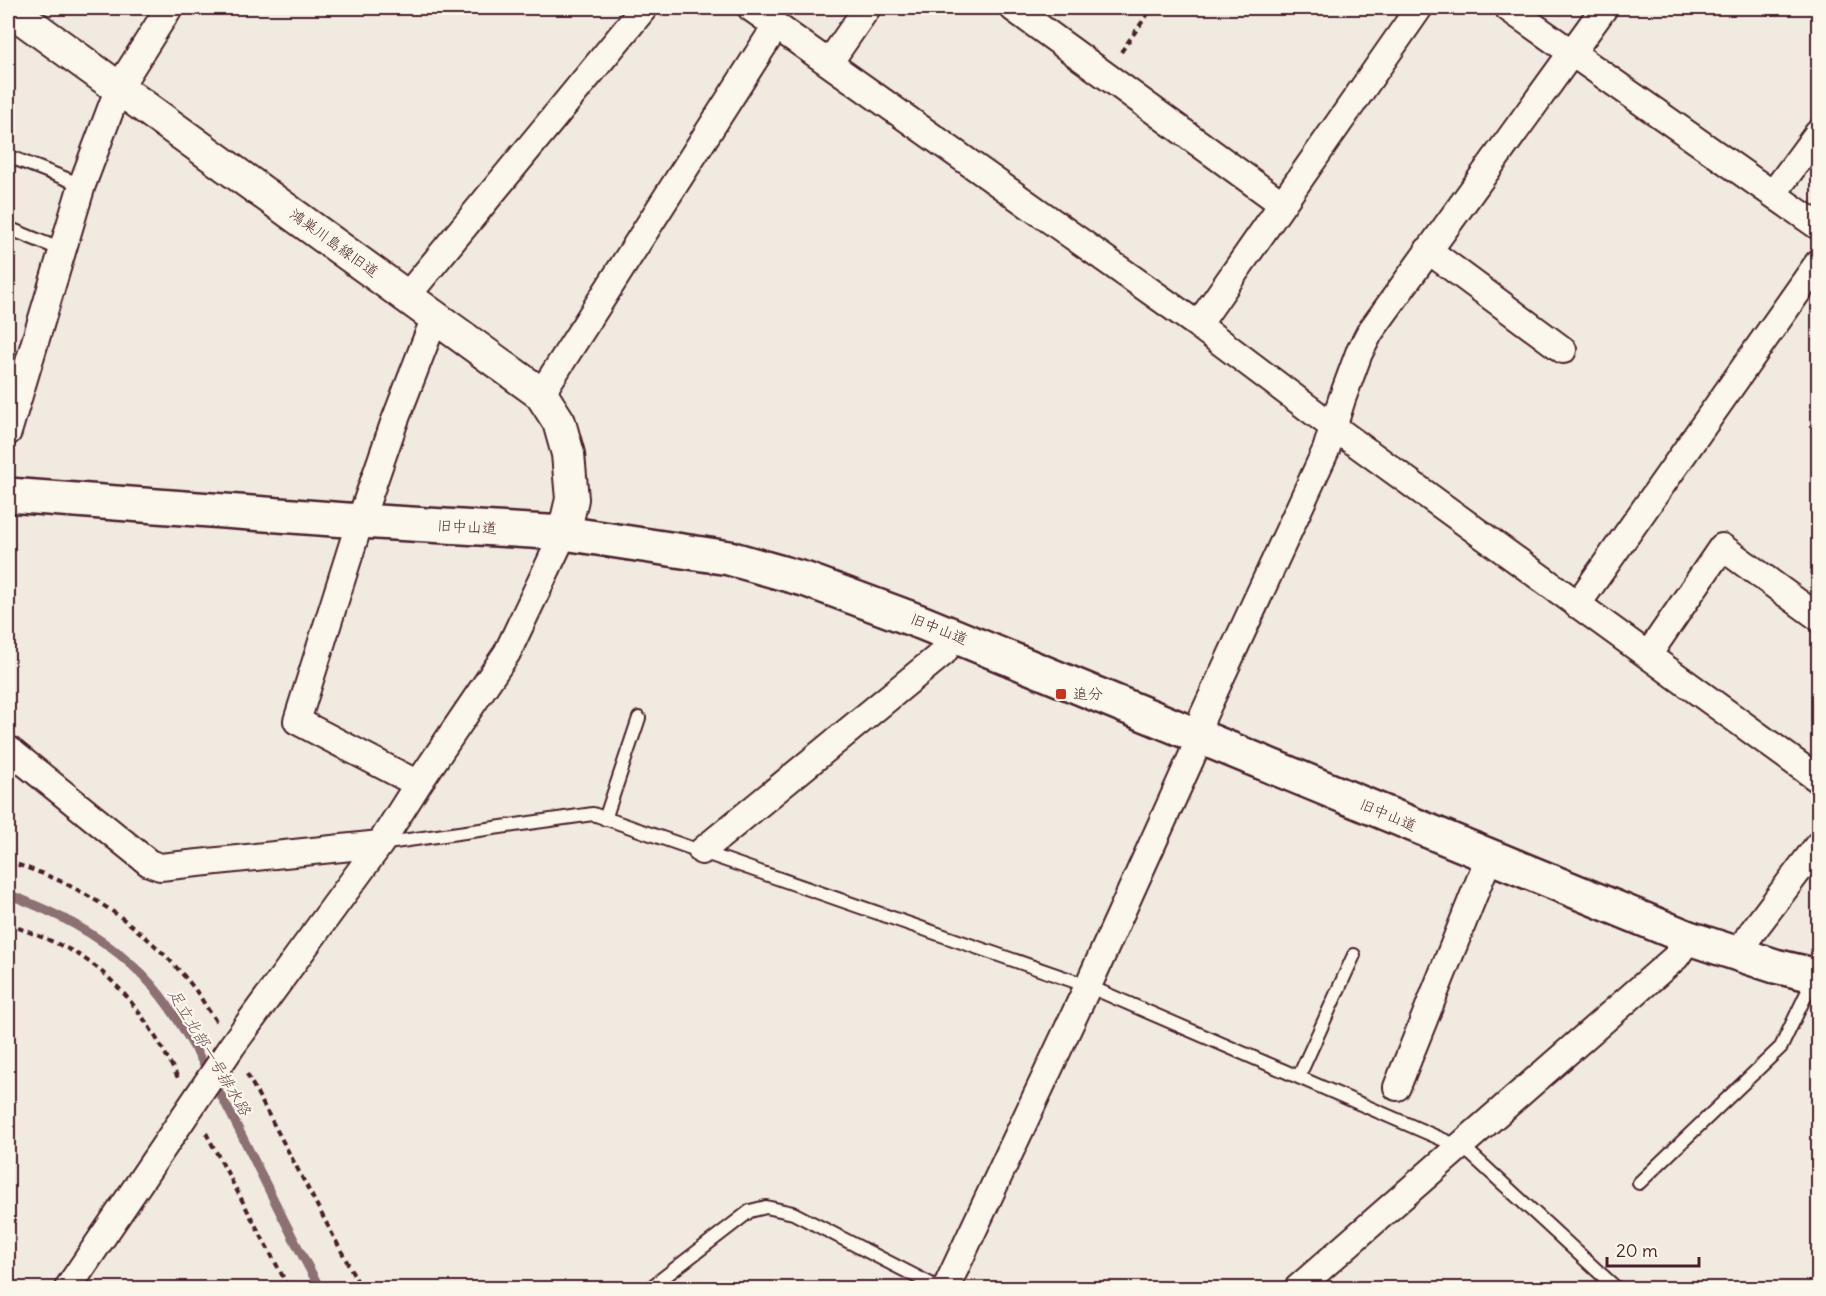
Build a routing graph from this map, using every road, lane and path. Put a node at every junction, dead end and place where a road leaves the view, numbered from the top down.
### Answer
1 (8, 8) edge
2 (169, 8) edge
3 (644, 8) edge
4 (751, 8) edge
5 (867, 8) edge
6 (1012, 8) edge
7 (1152, 8) edge
8 (1419, 8) edge
9 (1508, 8) edge
10 (1604, 8) edge
11 (776, 26) junction
12 (1571, 53) junction
13 (1115, 60) dead end
14 (830, 63) junction
15 (119, 87) junction
16 (1818, 133) edge
17 (8, 156) edge
18 (82, 185) junction
19 (1773, 194) junction
20 (1281, 203) junction
21 (1818, 226) edge
22 (8, 228) edge
23 (62, 250) junction
24 (1428, 250) junction
25 (1818, 262) edge
26 (407, 296) junction
27 (435, 317) junction
28 (1198, 325) junction
29 (1563, 350) dead end
30 (542, 394) junction
31 (1332, 426) junction
32 (8, 432) edge
33 (8, 495) edge
34 (360, 521) junction
35 (564, 532) junction
36 (1577, 604) junction
37 (1818, 617) edge
38 (955, 636) junction
39 (1648, 655) junction
40 (639, 718) dead end
41 (1199, 736) junction
42 (8, 749) edge
43 (1818, 779) edge
44 (418, 784) junction
45 (605, 819) junction
46 (380, 844) junction
47 (1818, 845) edge
48 (702, 851) junction
49 (1489, 857) junction
50 (1689, 938) junction
51 (1739, 954) junction
52 (1353, 955) dead end
53 (1817, 975) edge
54 (1088, 986) junction
55 (1299, 1076) junction
56 (1397, 1087) dead end
57 (1460, 1147) junction
58 (1639, 1183) dead end
59 (1318, 1279) edge
60 (68, 1288) edge
61 (650, 1288) edge
62 (936, 1288) edge
63 (946, 1288) edge
64 (1298, 1288) edge
65 (1616, 1288) edge

1 - 15 street, 鴻巣川島線旧道
2 - 15 street
3 - 26 street
4 - 11 street
5 - 14 street
6 - 20 street
7 - 13 path
8 - 20 street
9 - 12 street
10 - 12 street
11 - 14 street
11 - 30 street
12 - 19 street
12 - 24 street
14 - 28 street
15 - 18 street
15 - 26 street, 鴻巣川島線旧道
16 - 19 street
17 - 18 lane
18 - 23 street
19 - 21 street
20 - 28 street
22 - 23 lane
23 - 32 street
24 - 29 street
24 - 31 street
25 - 36 street
26 - 27 street, 鴻巣川島線旧道
27 - 30 street, 鴻巣川島線旧道
27 - 34 street
28 - 31 street
30 - 35 street, 鴻巣川島線旧道
31 - 36 street
31 - 41 street
33 - 34 main road, 旧中山道
34 - 35 main road, 旧中山道
34 - 44 street
35 - 38 main road, 旧中山道
35 - 44 street
36 - 39 street
37 - 39 street
38 - 41 main road, 旧中山道
38 - 48 street
39 - 43 street
40 - 45 lane
41 - 49 main road, 旧中山道
41 - 54 street
42 - 46 street
44 - 46 street
45 - 46 lane
45 - 48 lane
46 - 60 street
47 - 51 street
48 - 54 lane
49 - 50 main road, 旧中山道
49 - 56 street
50 - 51 main road, 旧中山道
50 - 57 street
51 - 53 main road, 旧中山道
52 - 55 lane
53 - 58 lane
54 - 55 lane
54 - 63 street
55 - 57 lane
57 - 59 street
57 - 65 lane
59 - 64 street
61 - 62 lane

